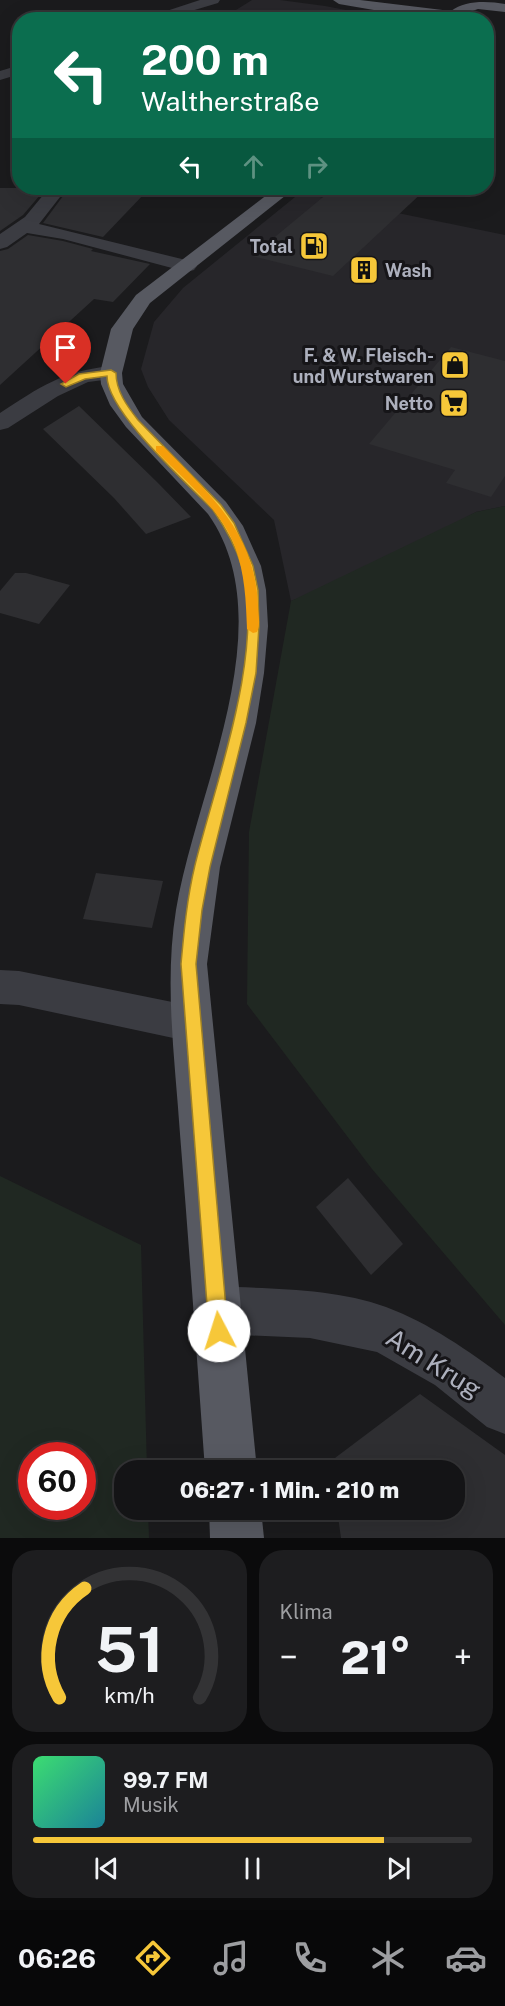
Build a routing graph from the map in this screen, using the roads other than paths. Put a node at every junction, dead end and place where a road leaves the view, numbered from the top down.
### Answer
1 (213, 0) edge
2 (339, 0) edge
3 (491, 3) edge
4 (381, 4) edge
5 (505, 8) edge
6 (172, 12) edge
7 (400, 12) edge
8 (438, 12) edge
9 (467, 12) edge
10 (52, 195) edge
11 (277, 195) edge
12 (24, 227) junction
13 (0, 243) edge
14 (187, 266) junction
15 (111, 373) junction
16 (0, 423) edge
17 (0, 987) edge
18 (192, 1024) junction
19 (217, 1310) junction
20 (505, 1409) edge
21 (230, 1460) edge
22 (236, 1520) edge
23 (237, 1538) edge

1 - 6 street
2 - 4 main road
3 - 5 main road
3 - 9 main road
4 - 7 main road
4 - 8 main road
10 - 12 street
11 - 14 main road
12 - 13 street
12 - 14 street
14 - 15 main road
15 - 16 street
15 - 18 main road
17 - 18 street
18 - 19 main road
19 - 20 street, Am Krug
19 - 21 main road
22 - 23 main road

